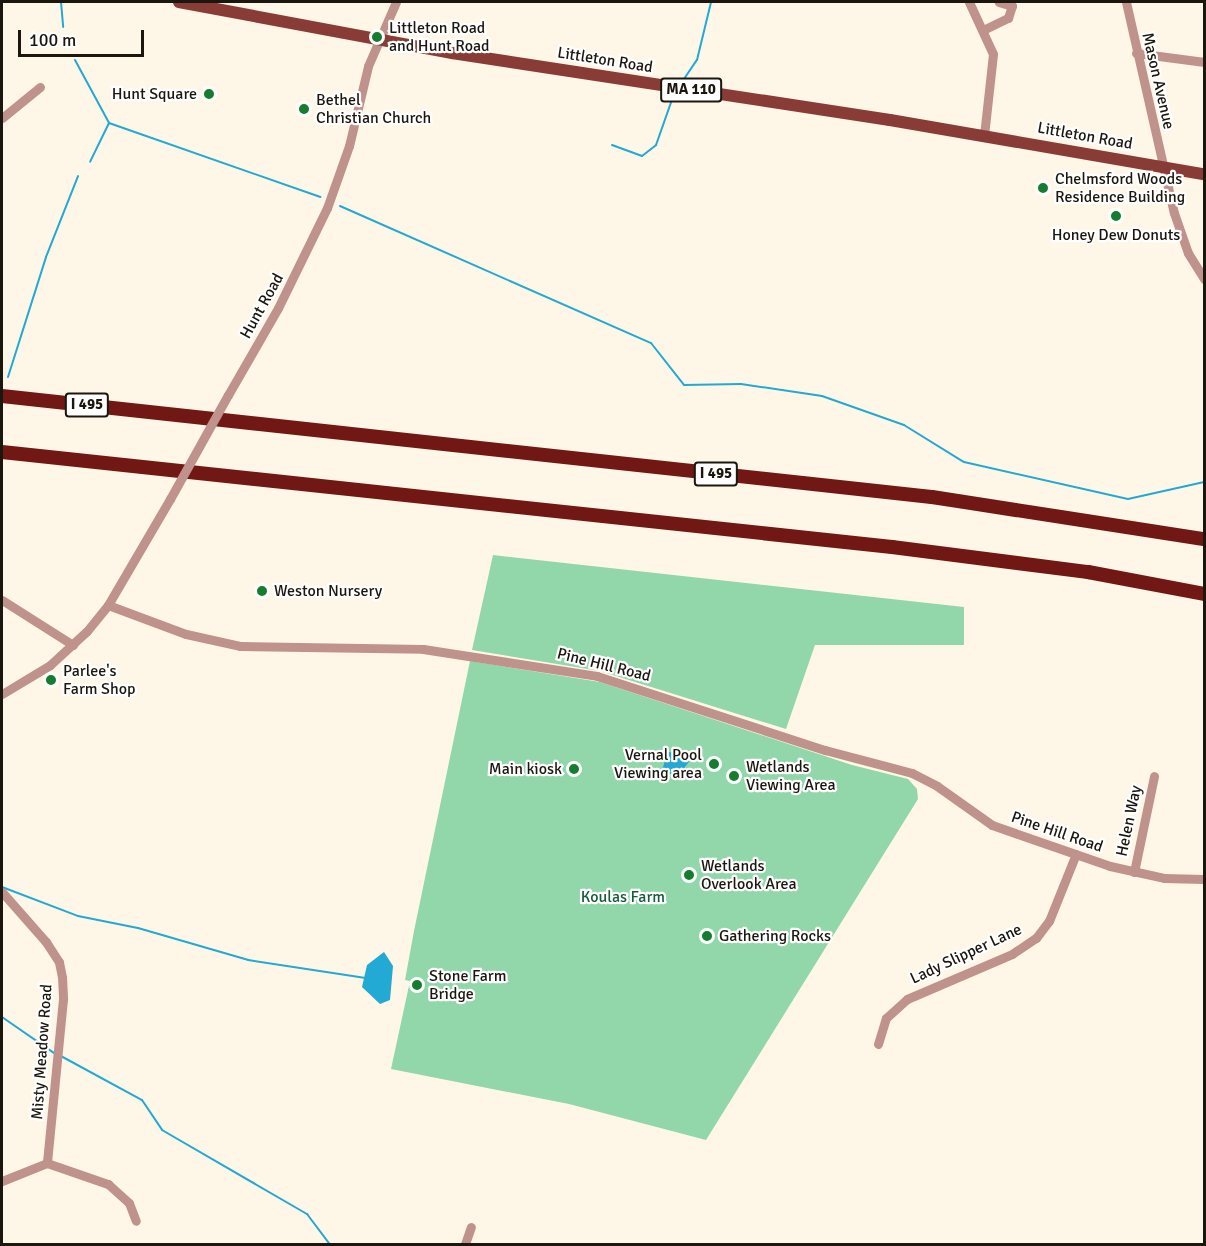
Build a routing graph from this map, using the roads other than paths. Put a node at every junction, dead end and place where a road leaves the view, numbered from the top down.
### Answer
1 (178, 2) edge
2 (396, 2) edge
3 (969, 2) edge
4 (999, 2) edge
5 (1126, 2) edge
6 (983, 30) junction
7 (377, 40) junction
8 (1136, 52) junction
9 (1204, 62) edge
10 (40, 87) dead end
11 (2, 118) edge
12 (984, 136) junction
13 (1162, 166) junction
14 (1204, 174) edge
15 (1204, 279) edge
16 (2, 396) edge
17 (2, 452) edge
18 (1204, 539) edge
19 (1204, 594) edge
20 (2, 600) edge
21 (108, 605) junction
22 (73, 645) junction
23 (2, 694) edge
24 (1154, 776) dead end
25 (1076, 854) junction
26 (1134, 872) junction
27 (1204, 879) edge
28 (2, 892) edge
29 (878, 1044) dead end
30 (47, 1162) junction
31 (2, 1181) edge
32 (136, 1221) dead end
33 (471, 1227) dead end
34 (465, 1245) edge

1 - 7 main road, Littleton Road / MA 110
2 - 7 street, Hunt Road
3 - 6 street
4 - 6 street
5 - 8 street, Mason Avenue
6 - 12 street
7 - 12 main road, Littleton Road / MA 110
7 - 21 street, Hunt Road, bridge
8 - 9 street
8 - 13 street, Mason Avenue
10 - 11 street
12 - 13 main road, Littleton Road / MA 110
13 - 14 main road, Littleton Road / MA 110
13 - 15 street, Mason Avenue
16 - 18 highway, I 495
17 - 19 highway
20 - 22 street
21 - 22 street
21 - 25 street, Pine Hill Road
22 - 23 street
24 - 26 street, Helen Way
25 - 26 street, Pine Hill Road
25 - 29 street, Lady Slipper Lane
26 - 27 street, Pine Hill Road
28 - 30 street, Misty Meadow Road
30 - 31 street
30 - 32 street
33 - 34 street

